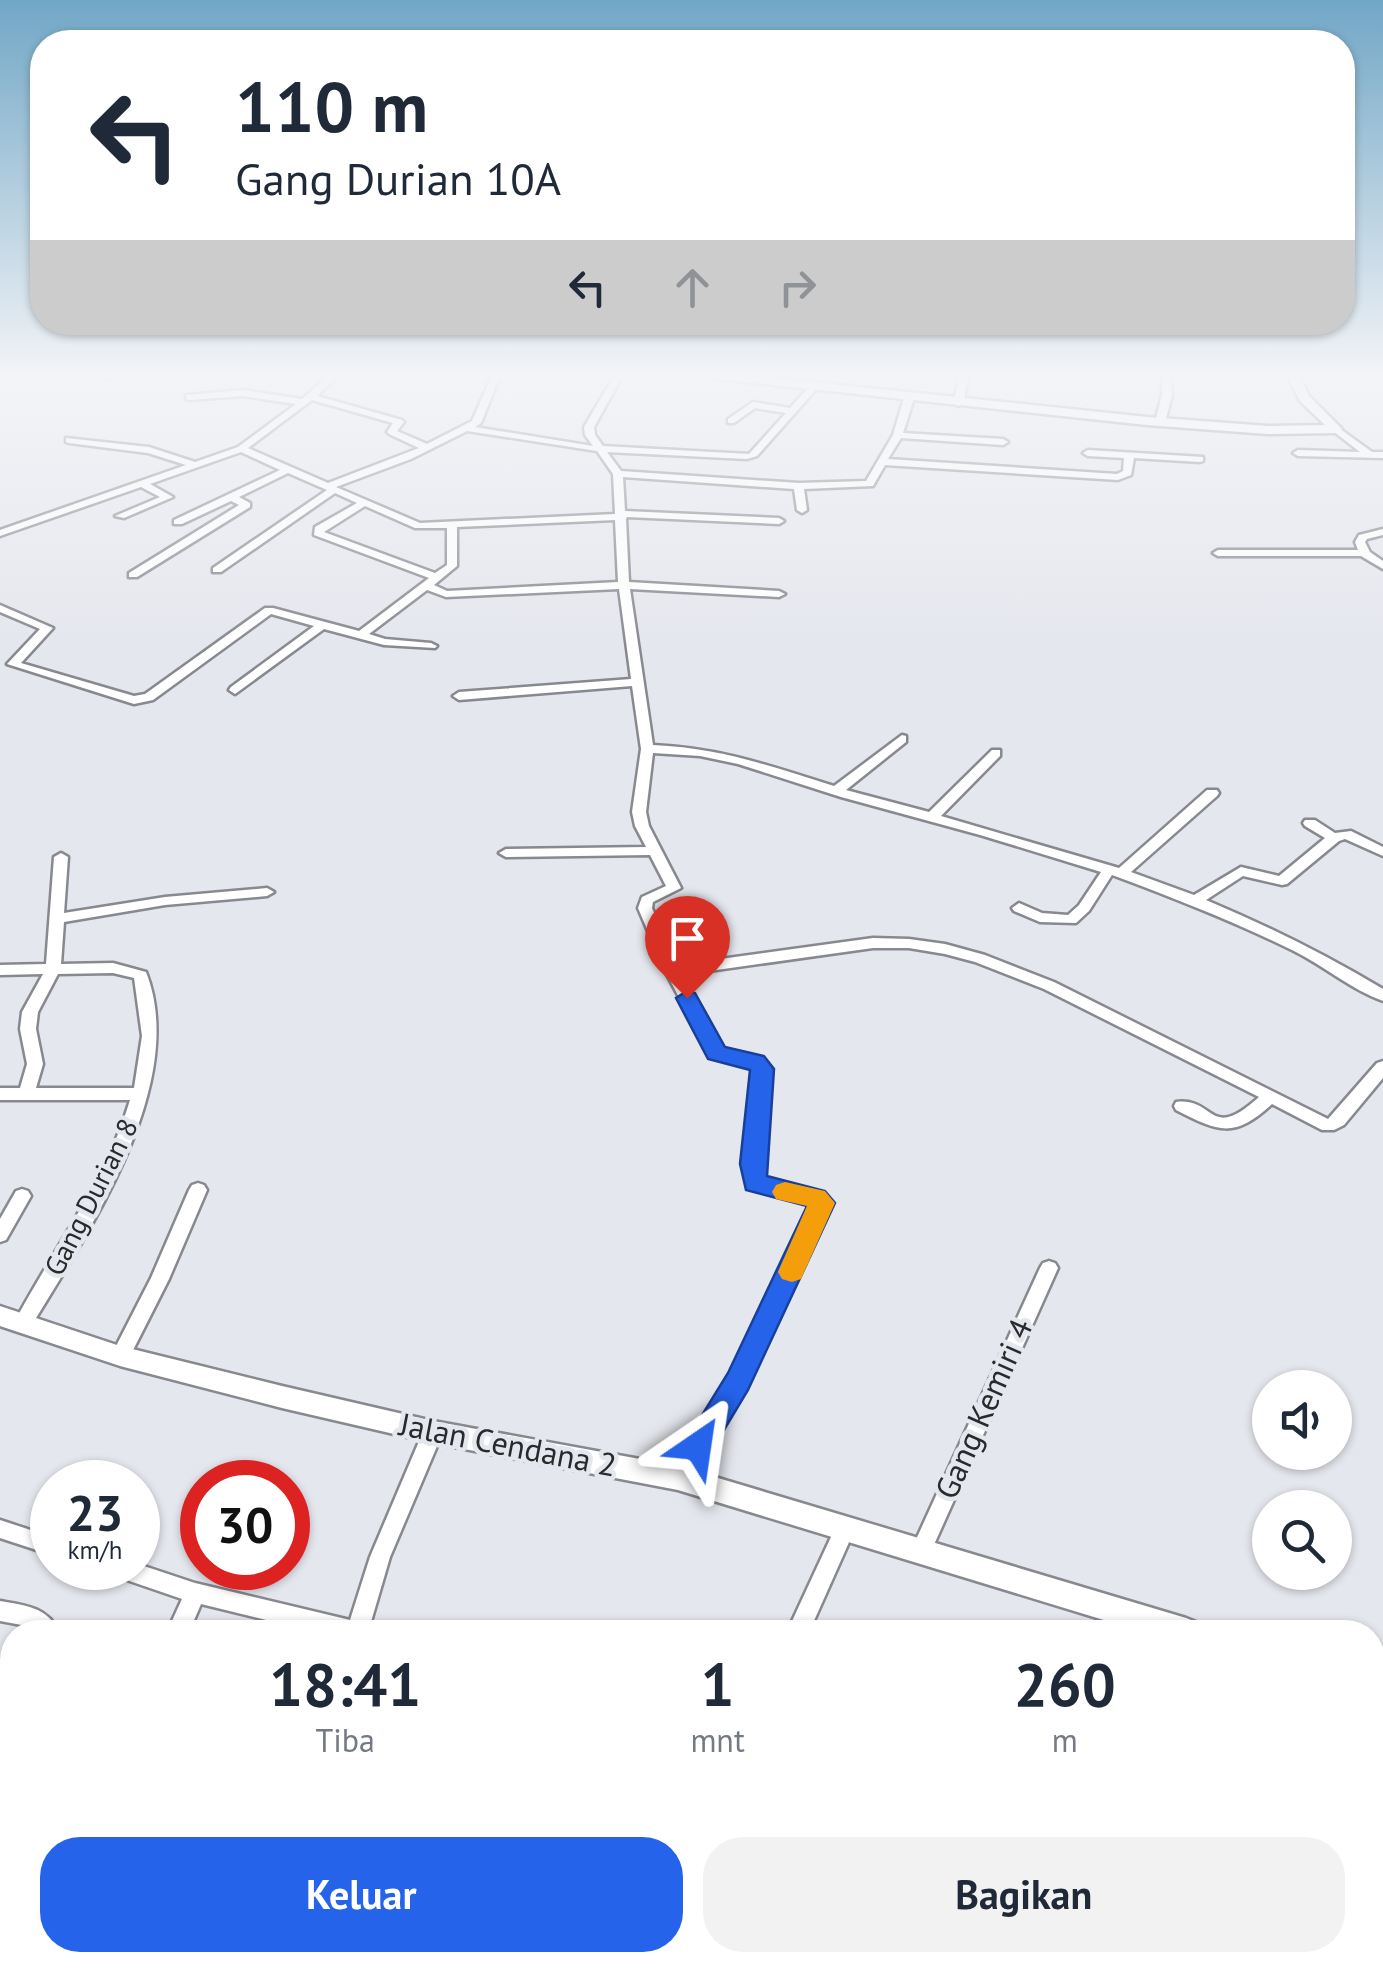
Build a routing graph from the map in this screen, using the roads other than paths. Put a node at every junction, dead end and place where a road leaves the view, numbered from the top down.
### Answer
1 (196, 465) edge
2 (276, 465) edge
3 (386, 465) edge
4 (611, 465) edge
5 (882, 465) edge
6 (930, 465) edge
7 (1128, 465) edge
8 (287, 470) junction
9 (618, 474) junction
10 (142, 484) junction
11 (799, 486) junction
12 (330, 488) junction
13 (230, 496) junction
14 (362, 504) junction
15 (802, 510) dead end
16 (622, 515) junction
17 (120, 516) dead end
18 (178, 522) dead end
19 (779, 522) dead end
20 (452, 526) junction
21 (1383, 532) edge
22 (0, 533) edge
23 (1218, 553) dead end
24 (1364, 553) junction
25 (1383, 566) edge
26 (217, 570) dead end
27 (133, 575) dead end
28 (430, 582) junction
29 (624, 585) junction
30 (780, 594) dead end
31 (0, 608) edge
32 (322, 625) junction
33 (360, 636) junction
34 (431, 646) dead end
35 (637, 682) junction
36 (235, 690) dead end
37 (459, 696) dead end
38 (902, 740) dead end
39 (647, 748) junction
40 (996, 753) dead end
41 (836, 791) junction
42 (1212, 794) dead end
43 (933, 816) junction
44 (1310, 823) dead end
45 (1334, 838) junction
46 (654, 851) junction
47 (1383, 852) edge
48 (506, 853) dead end
49 (61, 857) dead end
50 (1115, 873) junction
51 (267, 892) dead end
52 (1198, 899) junction
53 (1019, 908) dead end
54 (56, 918) junction
55 (0, 970) edge
56 (54, 970) junction
57 (672, 971) junction
58 (1383, 996) edge
59 (1383, 1066) edge
60 (0, 1094) edge
61 (139, 1094) junction
62 (26, 1095) junction
63 (1270, 1096) junction
64 (1182, 1106) dead end
65 (198, 1190) dead end
66 (22, 1196) dead end
67 (0, 1235) edge
68 (1049, 1268) dead end
69 (12, 1320) edge
70 (120, 1356) junction
71 (433, 1432) junction
72 (678, 1478) junction
73 (0, 1529) edge
74 (844, 1531) junction
75 (30, 1539) edge
76 (921, 1551) junction
77 (160, 1581) edge
78 (195, 1593) junction
79 (0, 1612) edge
80 (37, 1620) edge
81 (183, 1620) edge
82 (307, 1620) edge
83 (361, 1620) edge
84 (803, 1620) edge
85 (1147, 1620) edge

1 - 10 street
2 - 8 street
3 - 12 street
4 - 9 street
5 - 11 street
6 - 7 street
8 - 12 street
8 - 13 street
9 - 11 street
9 - 16 street
10 - 17 street
10 - 22 street
11 - 15 street
12 - 14 street
12 - 26 street
13 - 18 street
13 - 27 street
14 - 20 street
14 - 28 street
16 - 19 street
16 - 20 street
16 - 29 street
20 - 28 street
21 - 24 street
23 - 24 street
24 - 25 street
28 - 29 street
28 - 33 street
29 - 30 street
29 - 35 street
31 - 32 street
32 - 33 street
32 - 36 street
33 - 34 street
35 - 37 street
35 - 39 street
38 - 41 street
39 - 41 street
39 - 46 street
40 - 43 street
41 - 43 street
42 - 50 street
43 - 50 street
44 - 45 street
45 - 47 street
45 - 52 street
46 - 48 street
46 - 57 street
49 - 54 street
50 - 52 street
50 - 53 street
51 - 54 street
52 - 58 street
54 - 56 street
55 - 56 street
56 - 61 street, Gang Durian 8
56 - 62 street
57 - 63 street
57 - 72 street
59 - 63 street
60 - 62 street
61 - 62 street
61 - 69 street, Gang Durian 8
63 - 64 street
65 - 70 street
66 - 67 street
68 - 76 street, Gang Kemiri 4
69 - 70 street, Jalan Cendana 2
70 - 71 street, Jalan Cendana 2
71 - 72 street, Jalan Cendana 2
71 - 83 street
72 - 74 street, Jalan Cendana 2
73 - 75 street
74 - 76 street, Jalan Cendana 2
74 - 84 street
76 - 85 street, Jalan Cendana 2
77 - 78 street
78 - 81 street
78 - 82 street
79 - 80 street

